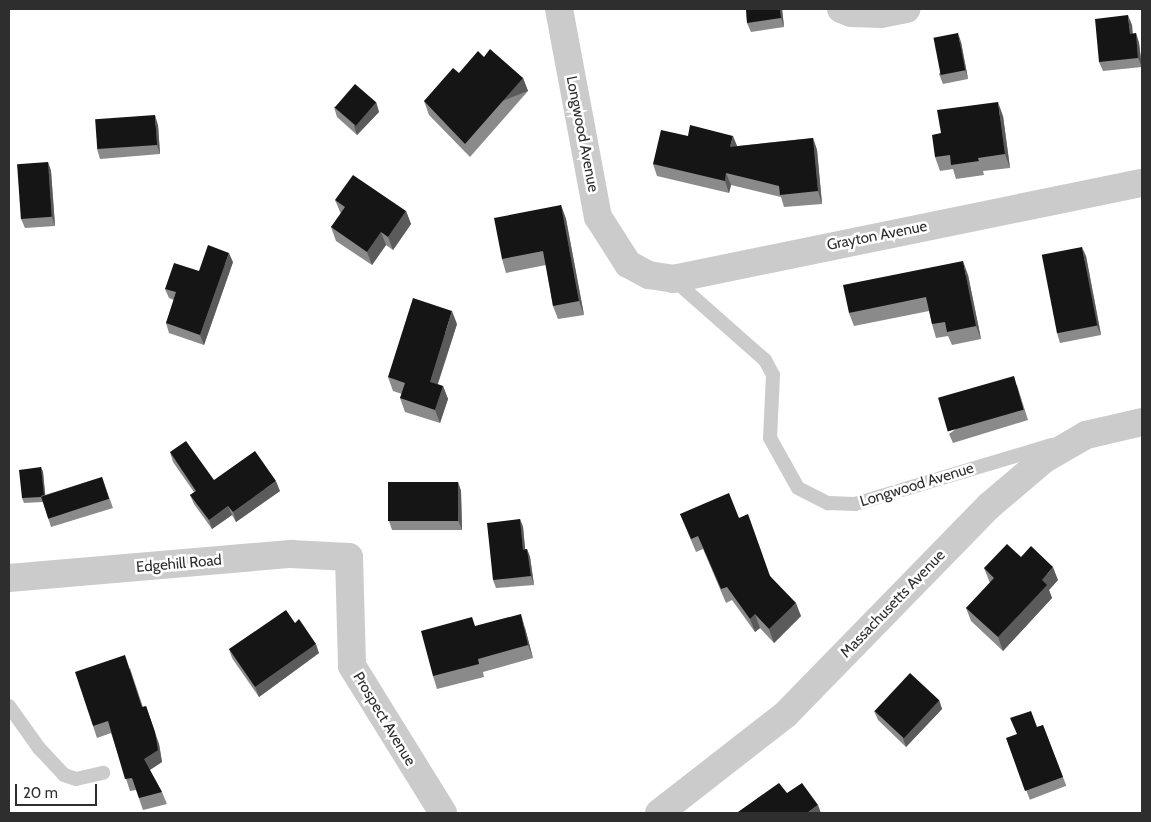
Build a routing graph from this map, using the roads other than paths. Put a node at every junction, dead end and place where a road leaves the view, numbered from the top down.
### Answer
1 (559, 9) edge
2 (841, 9) edge
3 (907, 9) edge
4 (1142, 184) edge
5 (620, 253) joint
6 (673, 279) junction
7 (1142, 422) edge
8 (1086, 435) junction
9 (349, 557) joint
10 (9, 578) edge
11 (9, 706) edge
12 (103, 772) dead end
13 (443, 813) edge
14 (659, 813) edge

1 - 5 street, Longwood Avenue
2 - 3 street
4 - 6 street, Grayton Avenue
5 - 6 street, Grayton Avenue
6 - 8 lane, Longwood Avenue
7 - 8 street, Massachusetts Avenue
8 - 14 street, Massachusetts Avenue
9 - 10 street, Edgehill Road
9 - 13 street, Prospect Avenue
11 - 12 lane

